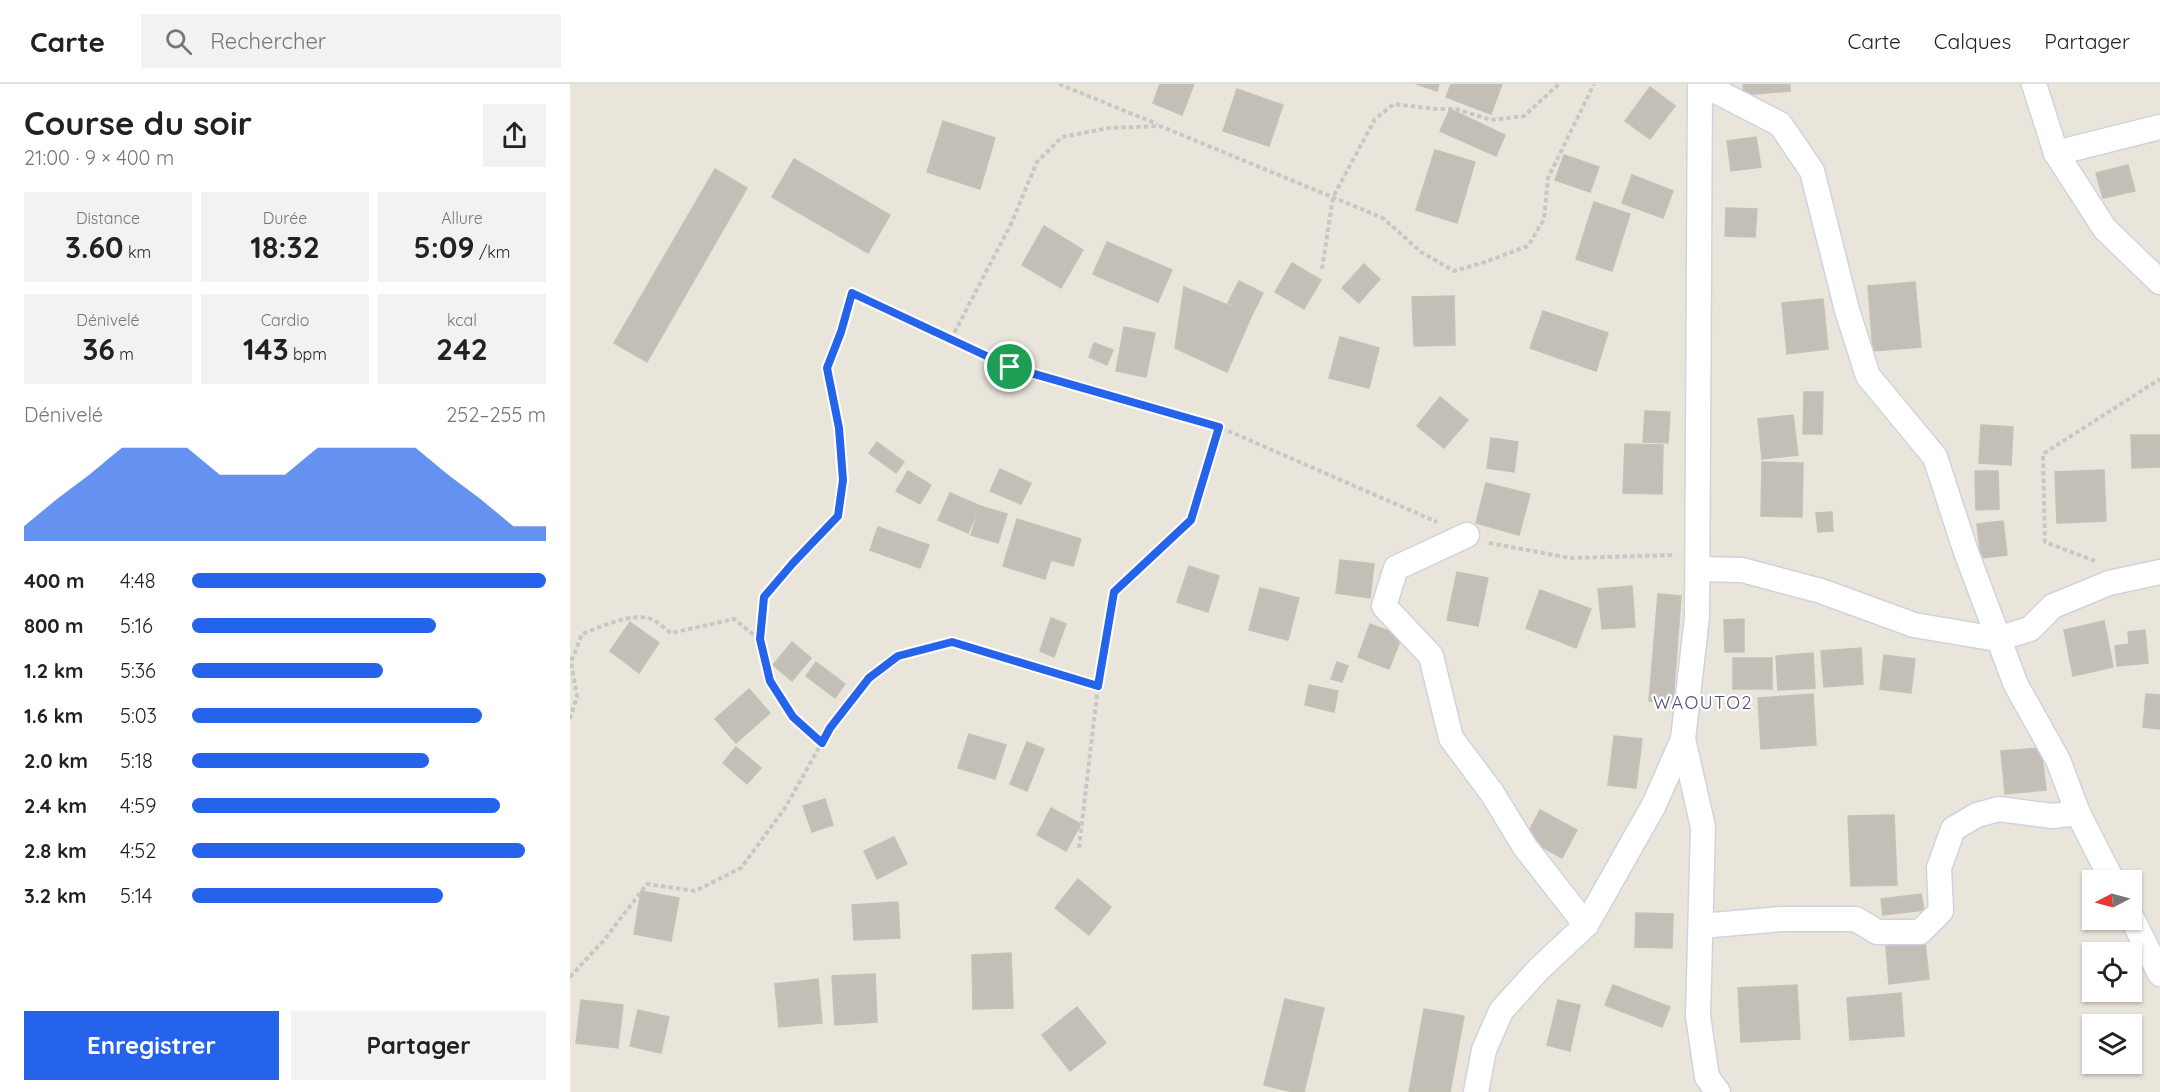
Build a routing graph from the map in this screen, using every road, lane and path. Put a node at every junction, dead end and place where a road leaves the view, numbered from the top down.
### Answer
1 (1059, 84) edge
2 (1559, 84) edge
3 (1594, 84) edge
4 (1701, 84) edge
5 (2034, 84) edge
6 (1160, 126) junction
7 (2160, 127) edge
8 (2056, 153) junction
9 (1332, 197) junction
10 (1322, 269) dead end
11 (2160, 282) edge
12 (951, 339) junction
13 (2160, 379) edge
14 (1219, 427) junction
15 (1467, 535) junction
16 (1698, 561) junction
17 (2150, 574) edge
18 (760, 639) junction
19 (1997, 639) junction
20 (1098, 686) junction
21 (570, 719) edge
22 (1683, 739) junction
23 (822, 743) junction
24 (2078, 813) junction
25 (1079, 848) dead end
26 (2107, 870) edge
27 (1586, 925) junction
28 (1701, 926) junction
29 (2138, 930) edge
30 (2160, 974) edge
31 (570, 977) edge
32 (1476, 1092) edge
33 (1718, 1092) edge

1 - 6 path
2 - 9 path
3 - 9 path
4 - 16 street
4 - 19 street
5 - 8 street
6 - 9 path
6 - 12 path
7 - 8 street
8 - 11 street
9 - 10 path
12 - 14 path
12 - 18 path
13 - 17 path
14 - 15 path
14 - 20 path
15 - 16 path
15 - 27 street
16 - 19 street
16 - 22 street
17 - 19 street
18 - 21 path
18 - 23 path
19 - 24 street
20 - 23 path
20 - 25 path
22 - 27 street
22 - 28 street
23 - 31 path
24 - 26 street
24 - 28 street
27 - 32 street
28 - 33 street
29 - 30 street

